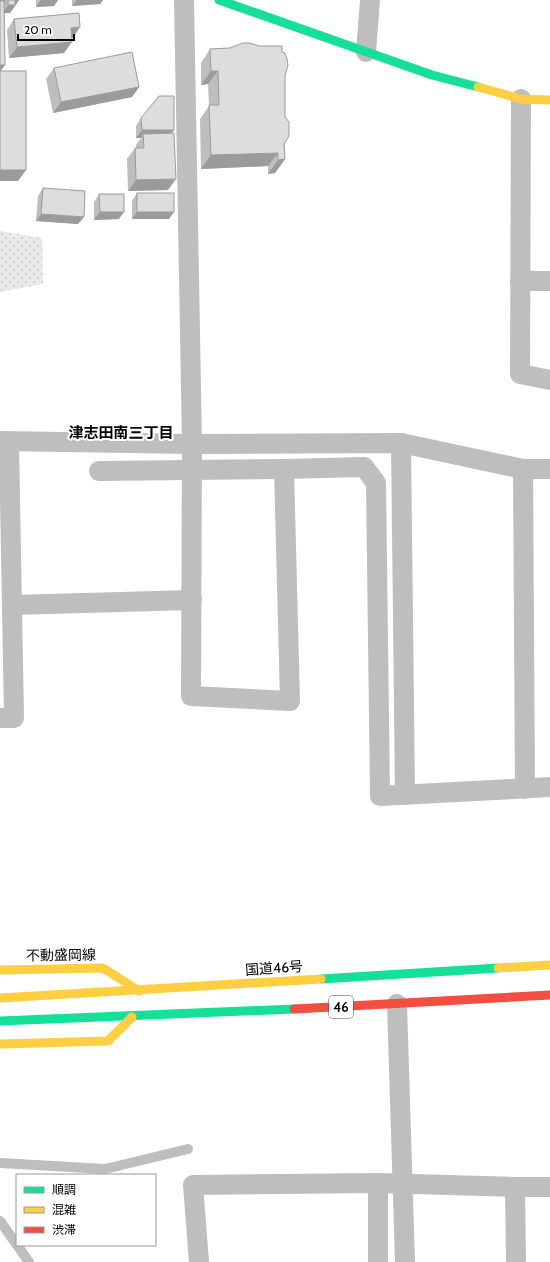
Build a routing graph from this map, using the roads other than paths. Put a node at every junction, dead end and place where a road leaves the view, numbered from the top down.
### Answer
1 (184, 0) edge
2 (219, 0) edge
3 (370, 0) edge
4 (366, 52) junction
5 (521, 99) junction
6 (550, 100) edge
7 (520, 281) junction
8 (550, 281) edge
9 (550, 380) edge
10 (5, 441) edge
11 (401, 443) junction
12 (192, 444) junction
13 (284, 469) junction
14 (523, 469) junction
15 (550, 469) edge
16 (99, 470) dead end
17 (192, 470) junction
18 (192, 600) junction
19 (12, 605) junction
20 (0, 718) edge
21 (550, 788) edge
22 (525, 789) junction
23 (405, 795) junction
24 (550, 965) edge
25 (0, 970) edge
26 (139, 990) junction
27 (550, 995) edge
28 (0, 998) edge
29 (397, 1004) junction
30 (132, 1017) junction
31 (0, 1021) edge
32 (0, 1044) edge
33 (188, 1149) dead end
34 (0, 1163) edge
35 (378, 1183) junction
36 (402, 1184) junction
37 (515, 1187) junction
38 (550, 1187) edge
39 (0, 1221) edge
40 (16, 1244) edge
41 (18, 1246) edge
42 (29, 1262) edge
43 (199, 1262) edge
44 (378, 1262) edge
45 (405, 1262) edge
46 (516, 1262) edge

1 - 12 street
2 - 4 main road
3 - 4 street
4 - 5 main road
5 - 6 main road
5 - 7 street
7 - 8 street
7 - 9 street
10 - 12 street
10 - 19 street
11 - 12 street
11 - 14 street
11 - 23 street
12 - 17 street
13 - 17 street
13 - 18 street
13 - 23 street
14 - 15 street
14 - 22 street
16 - 17 street
17 - 18 street
18 - 19 street
19 - 20 street
21 - 22 street
22 - 23 street
24 - 26 main road, 国道46号 / 46
25 - 26 main road, 不動盛岡線
26 - 28 main road, 国道46号 / 46
27 - 29 main road, 46
29 - 30 main road, 46
29 - 36 street
30 - 31 main road, 46
30 - 32 main road
33 - 34 lane
35 - 36 street
35 - 43 street
35 - 44 street
36 - 37 street
36 - 45 street
37 - 38 street
37 - 46 street
39 - 40 lane
41 - 42 lane

